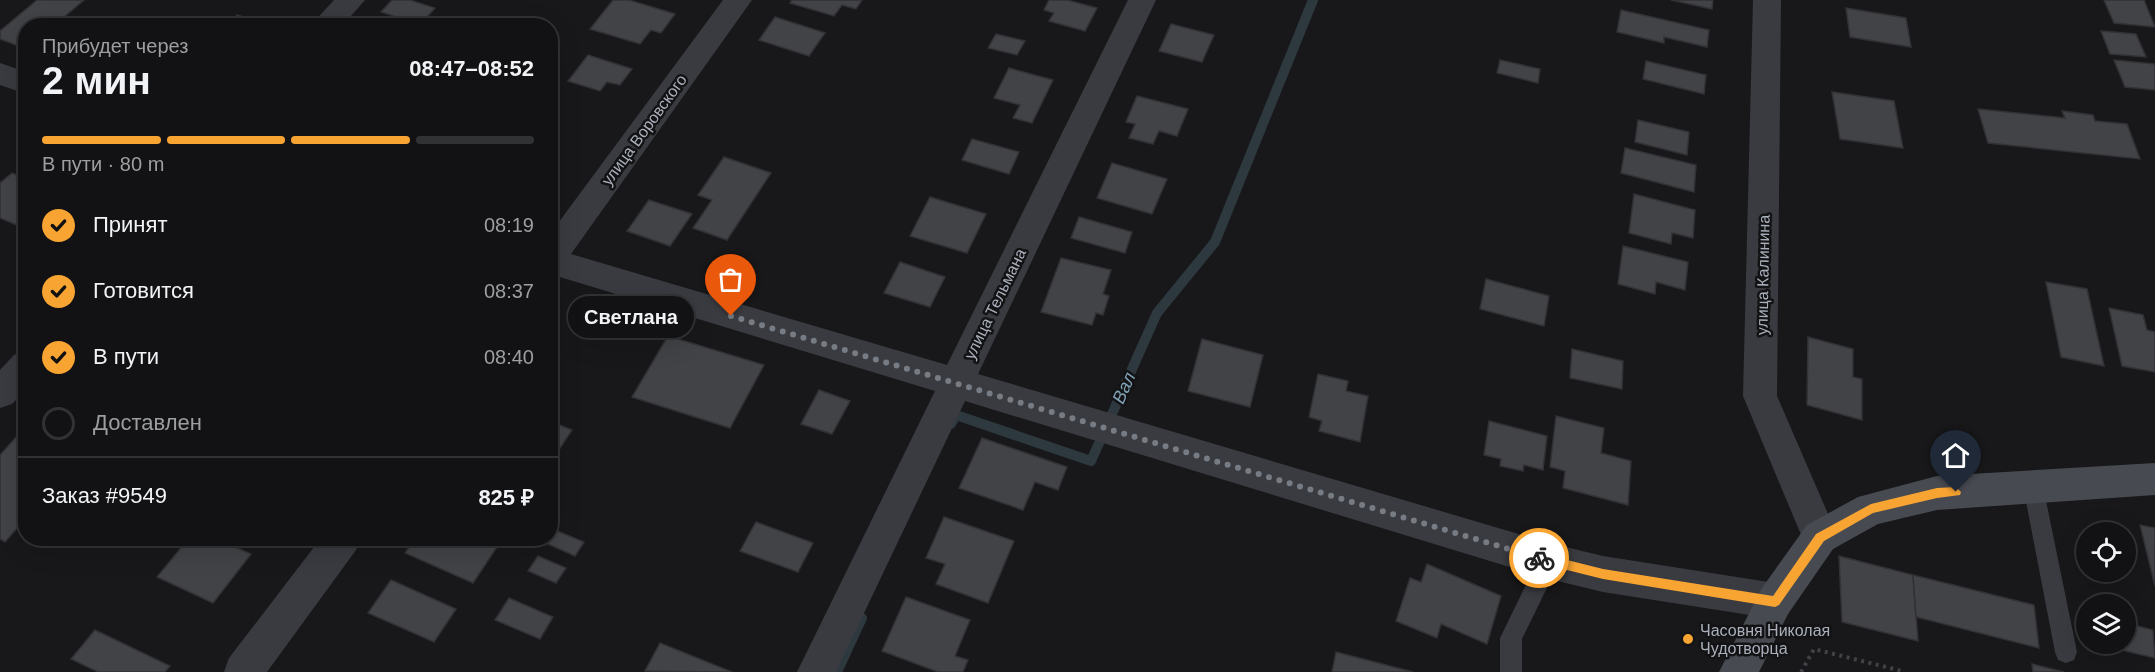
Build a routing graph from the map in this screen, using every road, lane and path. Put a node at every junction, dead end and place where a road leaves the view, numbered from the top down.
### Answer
1 (351, 0) edge
2 (738, 0) edge
3 (1142, 0) edge
4 (1767, 0) edge
5 (332, 18) edge
6 (0, 74) edge
7 (18, 80) edge
8 (558, 249) edge
9 (558, 262) edge
10 (18, 374) edge
11 (956, 384) junction
12 (0, 393) edge
13 (2155, 479) edge
14 (2033, 486) junction
15 (1820, 537) junction
16 (337, 546) edge
17 (1549, 561) junction
18 (1775, 601) junction
19 (2066, 652) dead end
20 (1902, 670) dead end
21 (243, 672) edge
22 (816, 672) edge
23 (1511, 672) edge
24 (1738, 672) edge
25 (1801, 672) edge

1 - 5 street
2 - 8 street, улица Воровского
3 - 11 street, улица Тельмана
4 - 15 street, улица Калинина
6 - 7 street
9 - 11 street
10 - 12 street
11 - 17 street
11 - 22 street, улица Тельмана
13 - 14 street
14 - 15 street
14 - 19 lane
15 - 18 street
16 - 21 street
17 - 18 street
17 - 23 lane
18 - 24 street
20 - 25 path

